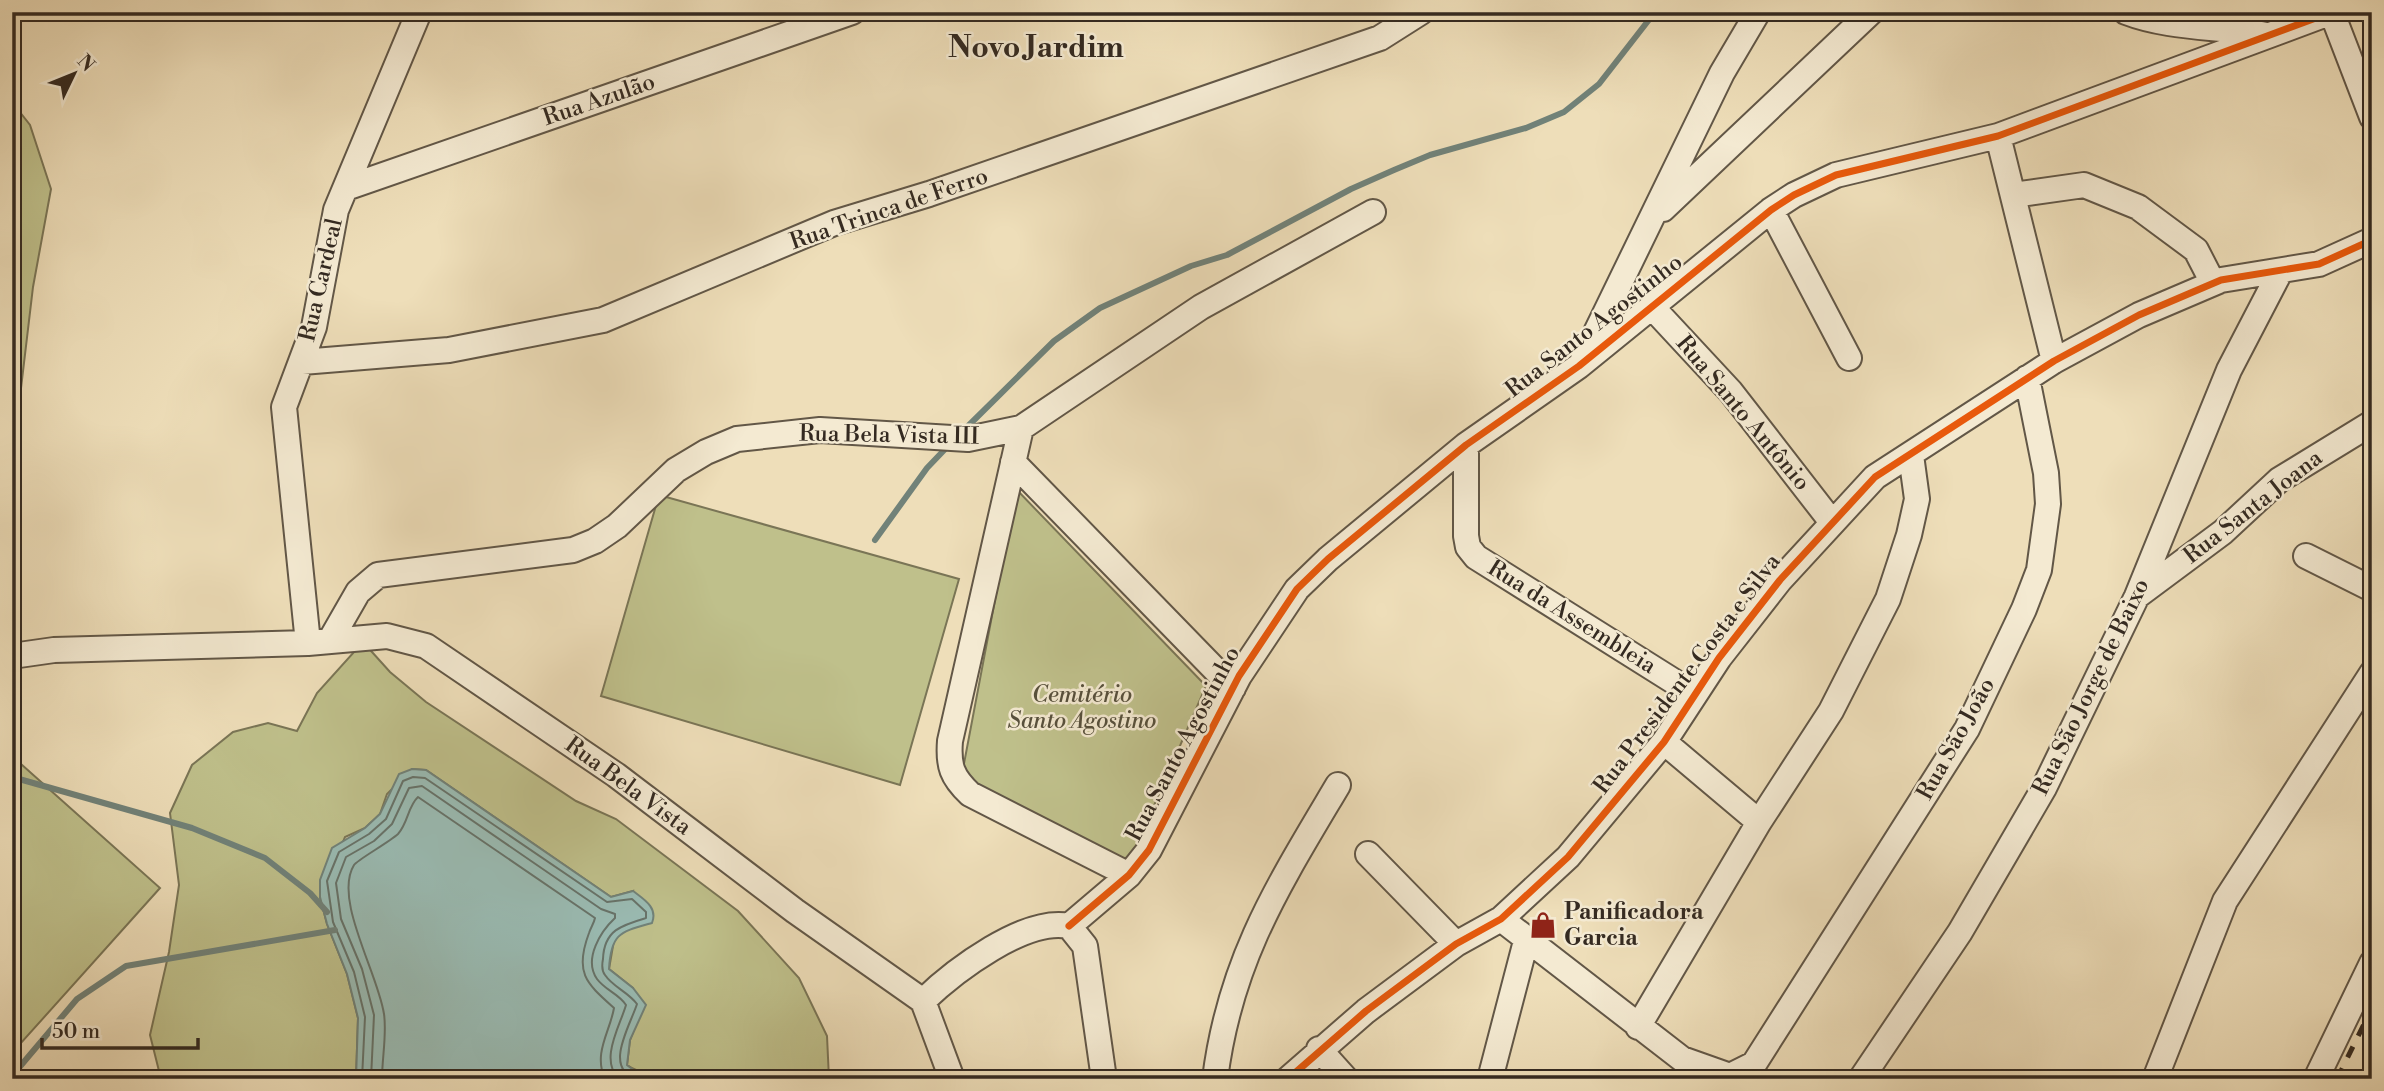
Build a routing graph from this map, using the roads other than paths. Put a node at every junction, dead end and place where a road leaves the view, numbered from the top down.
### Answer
1 (419, 12) edge
2 (852, 12) edge
3 (1421, 12) edge
4 (1758, 12) edge
5 (1871, 12) edge
6 (2126, 12) edge
7 (2332, 12) edge
8 (2266, 35) junction
9 (2372, 117) edge
10 (1998, 136) junction
11 (346, 188) junction
12 (2013, 195) junction
13 (1771, 210) junction
14 (1373, 212) dead end
15 (1653, 219) junction
16 (2372, 240) edge
17 (2280, 272) junction
18 (2213, 283) junction
19 (1652, 307) junction
20 (1849, 358) dead end
21 (2054, 361) junction
22 (302, 362) junction
23 (1579, 366) junction
24 (2027, 378) junction
25 (2372, 423) edge
26 (1021, 428) junction
27 (1466, 445) junction
28 (1911, 455) junction
29 (1013, 462) junction
30 (1831, 521) junction
31 (2306, 556) dead end
32 (2372, 589) edge
33 (2137, 596) junction
34 (320, 641) junction
35 (12, 656) edge
36 (2372, 673) edge
37 (1233, 688) junction
38 (1694, 694) junction
39 (1664, 742) junction
40 (1338, 785) dead end
41 (1759, 822) junction
42 (1368, 853) dead end
43 (1129, 875) junction
44 (1501, 919) junction
45 (1069, 926) junction
46 (1526, 941) junction
47 (1456, 944) junction
48 (2372, 963) edge
49 (923, 1001) junction
50 (1638, 1027) junction
51 (1319, 1049) junction
52 (1682, 1069) edge
53 (951, 1079) edge
54 (1104, 1079) edge
55 (1215, 1079) edge
56 (1288, 1079) edge
57 (1346, 1079) edge
58 (1490, 1079) edge
59 (1861, 1079) edge
60 (2155, 1079) edge
61 (2316, 1079) edge

1 - 11 street, Rua Cardeal
2 - 11 street, Rua Azulão
3 - 22 street, Rua Trinca de Ferro
4 - 15 street
5 - 15 street
6 - 8 street
7 - 8 street, Rua Santo Agostinho
7 - 9 street
8 - 10 street, Rua Santo Agostinho
10 - 12 street
10 - 13 street, Rua Santo Agostinho
11 - 22 street, Rua Cardeal
12 - 18 street
12 - 21 street
13 - 19 street, Rua Santo Agostinho
13 - 20 street
14 - 26 street, Rua Bela Vista III
15 - 23 street
16 - 17 street, Rua Presidente Costa e Silva
17 - 18 street, Rua Presidente Costa e Silva
17 - 33 street, Rua São Jorge de Baixo
18 - 21 street, Rua Presidente Costa e Silva
19 - 23 street, Rua Santo Agostinho
19 - 30 street, Rua Santo Antônio
21 - 24 street, Rua Presidente Costa e Silva
22 - 34 street, Rua Cardeal
23 - 27 street, Rua Santo Agostinho
24 - 28 street, Rua Presidente Costa e Silva
24 - 52 street, Rua São João
25 - 33 street, Rua Santa Joana
26 - 29 street
26 - 34 street, Rua Bela Vista III
27 - 37 street, Rua Santo Agostinho
27 - 38 street, Rua da Assembleia
28 - 30 street, Rua Presidente Costa e Silva
28 - 41 street
29 - 37 street
29 - 43 street
30 - 38 street, Rua Presidente Costa e Silva
31 - 32 street
33 - 59 street, Rua São Jorge de Baixo
34 - 35 street, Rua Bela Vista
34 - 49 street, Rua Bela Vista
36 - 60 street
37 - 43 street, Rua Santo Agostinho
38 - 39 street, Rua Presidente Costa e Silva
39 - 41 street
39 - 44 street, Rua Presidente Costa e Silva
40 - 55 street
41 - 50 street
42 - 47 street
43 - 45 street, Rua Santo Agostinho
44 - 46 street
44 - 47 street, Rua Presidente Costa e Silva
45 - 49 street
45 - 54 street
46 - 50 street
46 - 58 street
47 - 51 street, Rua Presidente Costa e Silva
48 - 61 street
49 - 53 street
50 - 52 street
51 - 56 street, Rua Presidente Costa e Silva
51 - 57 street

